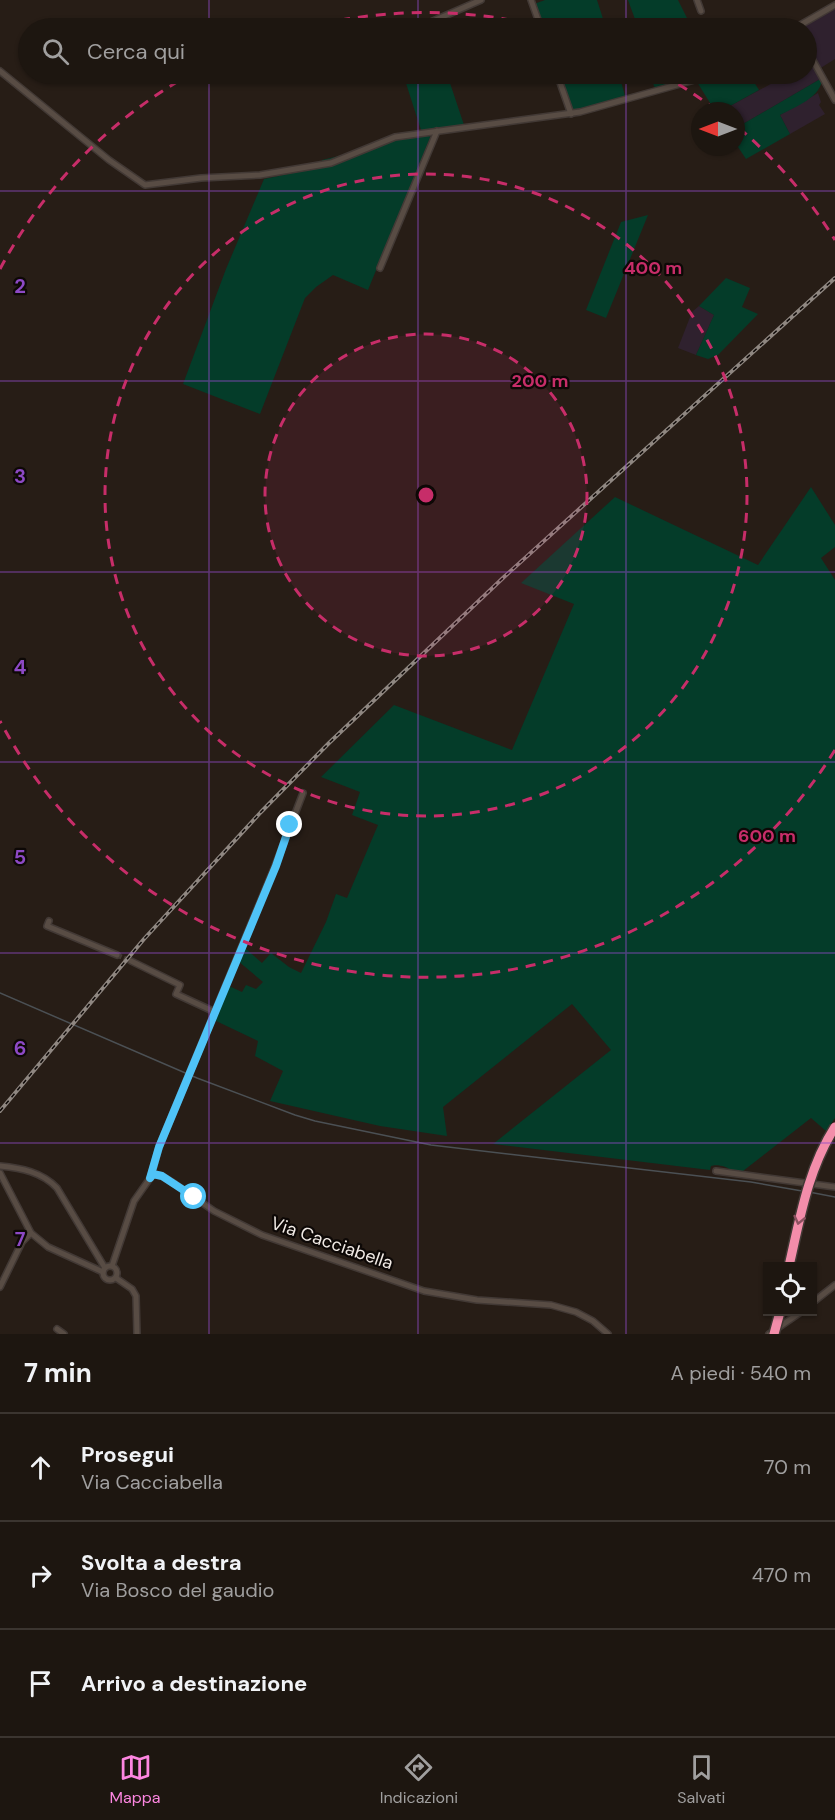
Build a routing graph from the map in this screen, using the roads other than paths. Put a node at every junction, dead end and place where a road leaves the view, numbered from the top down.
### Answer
1 (481, 0) edge
2 (531, 0) edge
3 (697, 0) edge
4 (835, 5) edge
5 (701, 11) dead end
6 (440, 18) edge
7 (537, 18) edge
8 (813, 18) edge
9 (817, 67) edge
10 (0, 71) edge
11 (560, 84) edge
12 (680, 84) edge
13 (835, 100) edge
14 (571, 114) junction
15 (437, 131) junction
16 (380, 268) dead end
17 (303, 793) dead end
18 (49, 921) dead end
19 (117, 955) tunnel mouth
20 (131, 961) tunnel mouth
21 (216, 1012) junction
22 (835, 1127) edge
23 (0, 1167) edge
24 (716, 1171) dead end
25 (0, 1173) edge
26 (150, 1178) junction
27 (835, 1187) edge
28 (31, 1233) junction
29 (790, 1262) edge
30 (0, 1265) edge
31 (8, 1268) junction
32 (107, 1269) junction
33 (116, 1278) junction
34 (835, 1285) edge
35 (0, 1287) edge
36 (817, 1300) edge
37 (778, 1316) edge
38 (794, 1316) edge
39 (57, 1329) dead end
40 (64, 1334) edge
41 (137, 1334) edge
42 (608, 1334) edge
43 (771, 1334) edge

1 - 6 street
2 - 7 street
3 - 5 street
4 - 8 street
9 - 13 street
10 - 15 street
11 - 14 street
12 - 14 street
14 - 15 street
15 - 16 street
17 - 21 street
18 - 19 street
20 - 21 street
21 - 26 street
22 -> 29 highway, bridge
23 - 32 street
24 - 27 street
25 - 28 street
26 - 32 street
26 - 42 street, Via Cacciabella
28 - 31 street
28 - 32 street
30 - 31 street
31 - 35 street
32 - 33 street
32 - 33 street
33 - 41 street
34 - 36 street
37 - 43 highway, bridge
38 - 43 street
39 - 40 street

